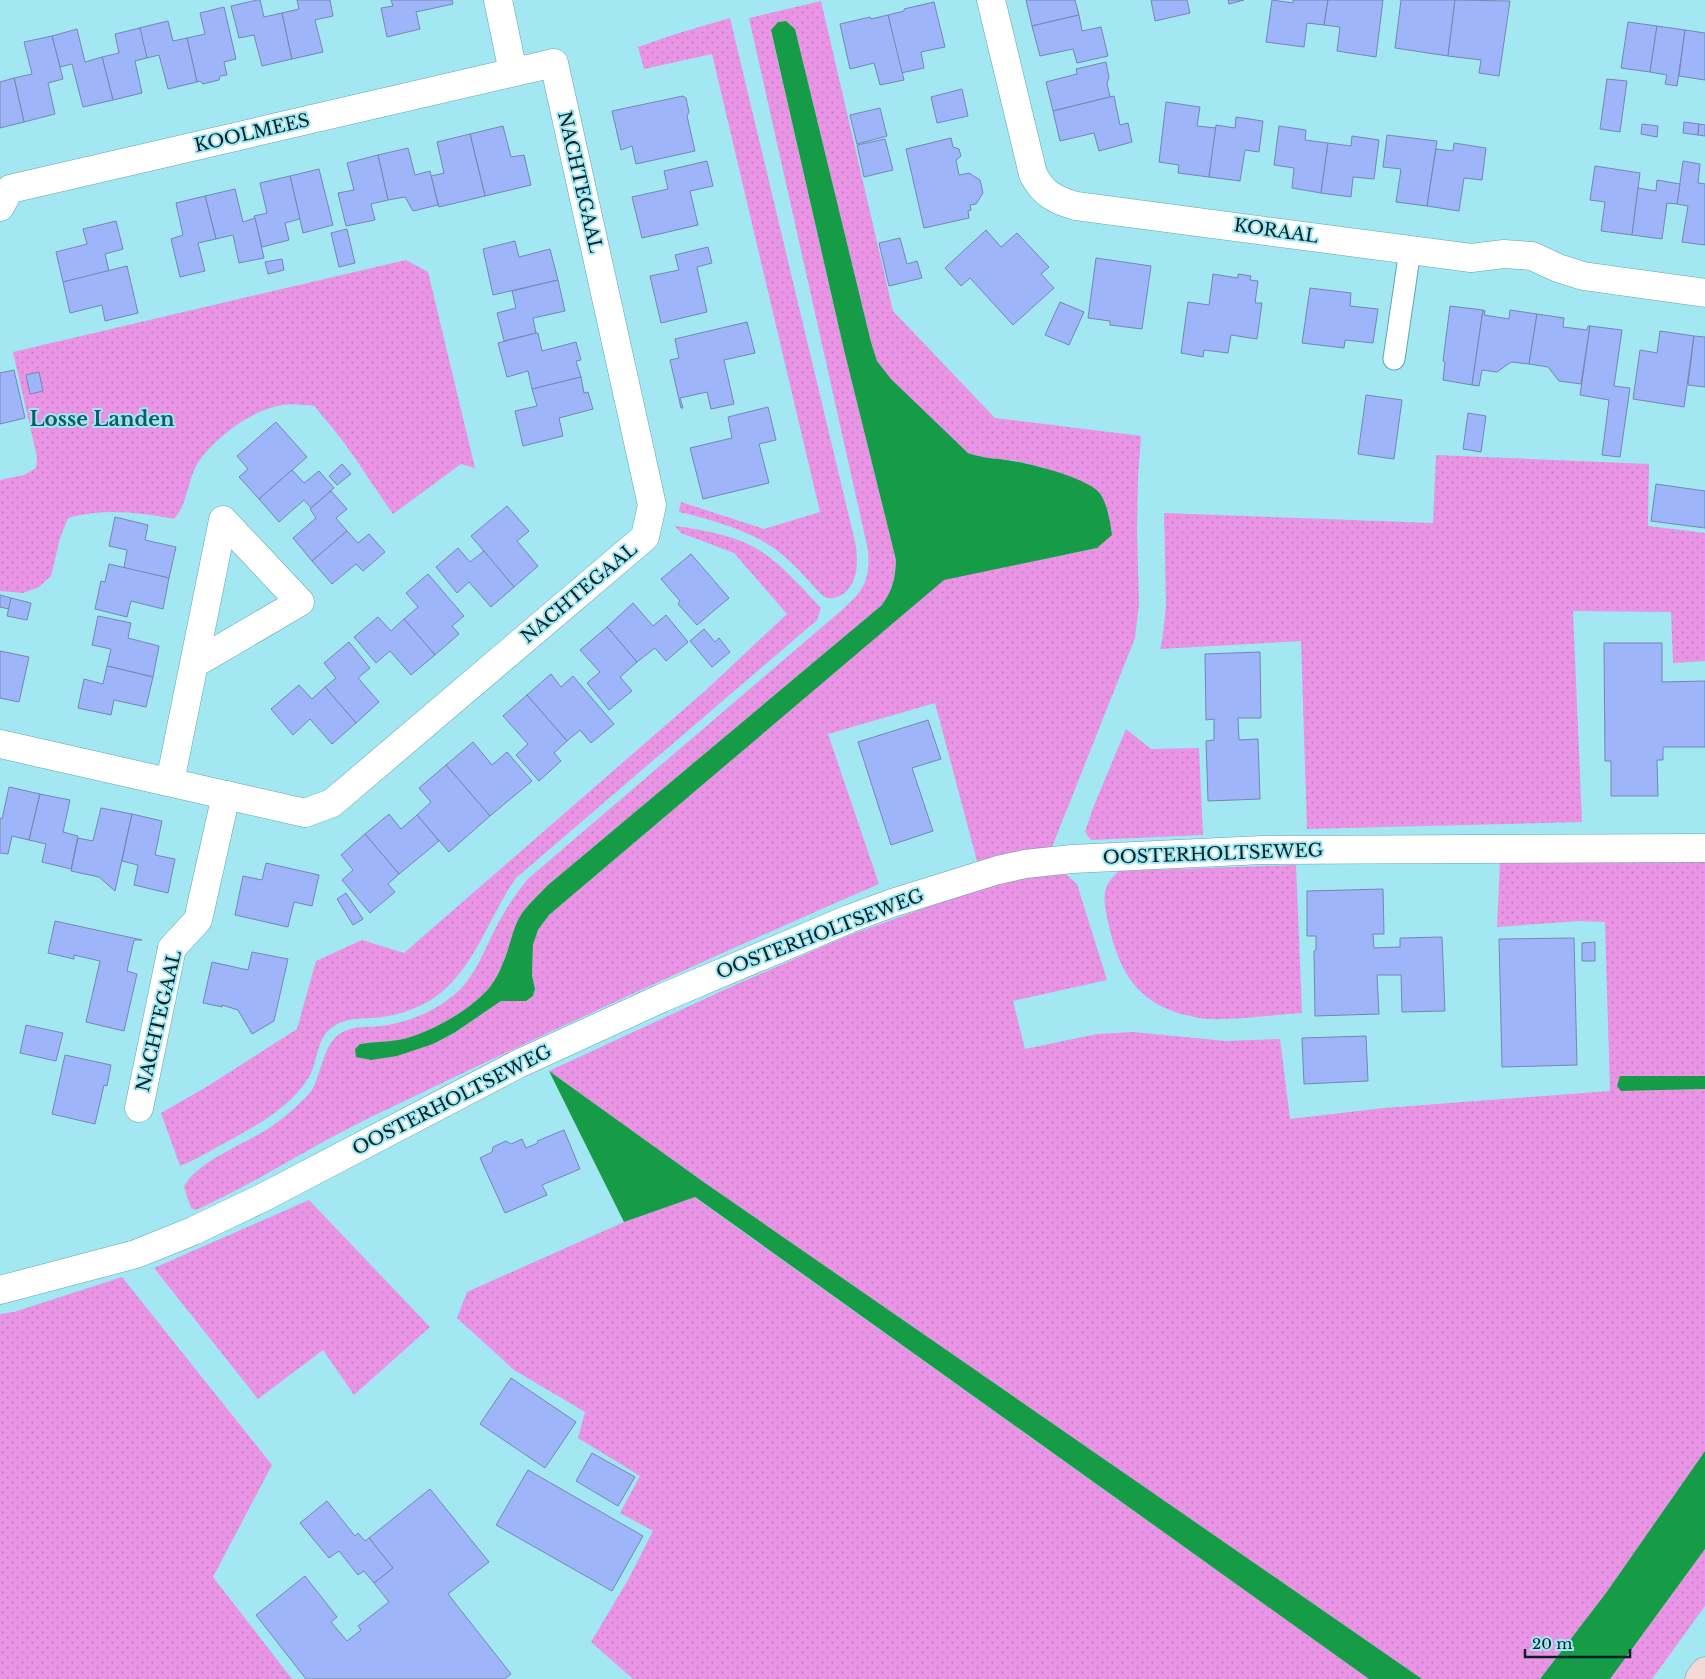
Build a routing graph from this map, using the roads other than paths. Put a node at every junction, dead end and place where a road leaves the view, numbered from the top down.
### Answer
1 (498, 0) edge
2 (991, 0) edge
3 (514, 72) junction
4 (0, 207) edge
5 (1410, 250) junction
6 (1705, 293) edge
7 (1394, 360) dead end
8 (194, 664) junction
9 (0, 744) edge
10 (170, 782) junction
11 (226, 795) junction
12 (1705, 848) edge
13 (139, 1108) dead end
14 (0, 1290) edge
15 (1705, 1670) edge
16 (1699, 1679) edge

1 - 3 street
2 - 5 street, KORAAL
3 - 4 street, KOOLMEES
3 - 11 street, NACHTEGAAL
5 - 6 street, KORAAL
5 - 7 lane
8 - 8 street
8 - 10 street
9 - 10 street, NACHTEGAAL
10 - 11 street, NACHTEGAAL
11 - 13 street, NACHTEGAAL
12 - 14 street, OOSTERHOLTSEWEG
15 - 16 street

